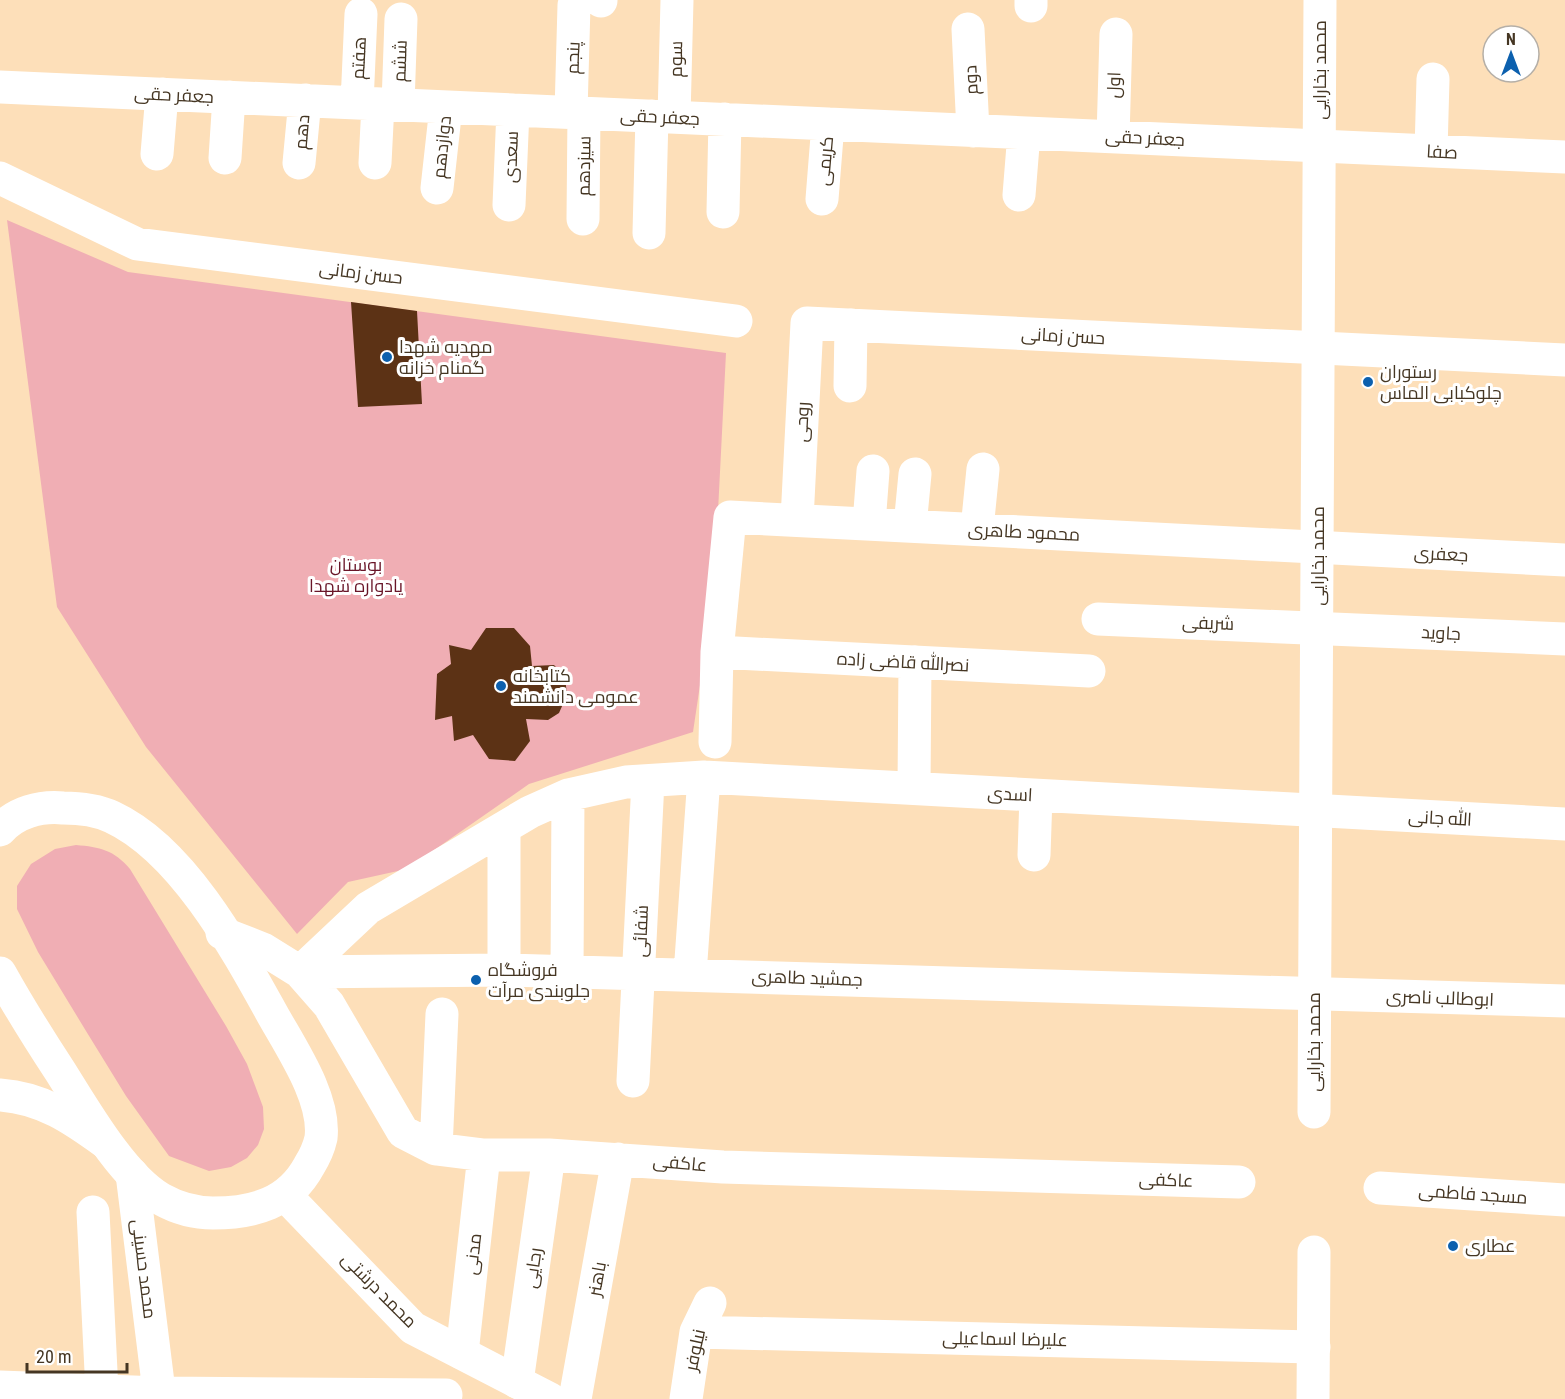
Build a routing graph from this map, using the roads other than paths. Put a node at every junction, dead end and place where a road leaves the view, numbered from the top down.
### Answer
1 (677, 0) edge
2 (1320, 0) edge
3 (592, 2) edge
4 (361, 14) dead end
5 (401, 19) dead end
6 (968, 29) dead end
7 (1116, 34) dead end
8 (1432, 79) dead end
9 (0, 87) edge
10 (162, 94) junction
11 (229, 97) junction
12 (305, 100) junction
13 (378, 104) junction
14 (446, 107) junction
15 (513, 110) junction
16 (578, 113) junction
17 (663, 117) junction
18 (724, 119) junction
19 (828, 124) junction
20 (973, 130) junction
21 (1024, 133) junction
22 (1113, 137) junction
23 (1319, 146) junction
24 (1431, 151) junction
25 (157, 154) dead end
26 (1565, 157) edge
27 (225, 158) dead end
28 (299, 163) dead end
29 (375, 163) dead end
30 (0, 178) edge
31 (437, 188) dead end
32 (1019, 195) dead end
33 (822, 198) dead end
34 (509, 205) dead end
35 (723, 212) dead end
36 (583, 219) dead end
37 (650, 233) dead end
38 (736, 321) dead end
39 (807, 323) joint
40 (851, 325) junction
41 (1318, 348) junction
42 (1565, 360) edge
43 (850, 386) dead end
44 (983, 469) dead end
45 (873, 471) dead end
46 (915, 474) dead end
47 (797, 520) junction
48 (869, 524) junction
49 (910, 526) junction
50 (977, 529) junction
51 (1318, 547) junction
52 (1565, 560) edge
53 (1098, 619) dead end
54 (1317, 627) junction
55 (1565, 639) edge
56 (717, 652) junction
57 (915, 662) junction
58 (1089, 671) dead end
59 (715, 742) dead end
60 (704, 777) junction
61 (648, 781) junction
62 (914, 788) junction
63 (568, 795) junction
64 (1036, 796) junction
65 (1316, 812) junction
66 (1565, 824) edge
67 (504, 828) junction
68 (0, 830) edge
69 (1034, 855) dead end
70 (222, 933) junction
71 (504, 970) junction
72 (300, 972) junction
73 (567, 973) junction
74 (0, 974) edge
75 (639, 975) junction
76 (690, 975) junction
77 (1314, 994) junction
78 (1565, 1001) edge
79 (442, 1014) dead end
80 (633, 1081) dead end
81 (0, 1095) edge
82 (1314, 1112) dead end
83 (112, 1148) junction
84 (436, 1149) junction
85 (484, 1155) junction
86 (549, 1155) junction
87 (618, 1159) junction
88 (132, 1174) junction
89 (1239, 1182) dead end
90 (1380, 1188) dead end
91 (286, 1196) junction
92 (1565, 1200) edge
93 (93, 1212) dead end
94 (1314, 1252) dead end
95 (710, 1303) dead end
96 (696, 1332) junction
97 (1314, 1347) junction
98 (462, 1353) junction
99 (517, 1382) junction
100 (0, 1388) edge
101 (102, 1391) junction
102 (446, 1395) dead end
103 (160, 1396) edge
104 (550, 1399) edge
105 (575, 1399) edge
106 (686, 1399) edge
107 (1313, 1399) edge

1 - 17 street, سوم
2 - 23 street, محمد بخارایی
3 - 16 street, پنجم
4 - 13 street, هفتم
5 - 13 street, ششم
6 - 20 street, دوم
7 - 22 street, اول
8 - 24 street
9 - 10 street, جعفر حقی
10 - 11 street, جعفر حقی
10 - 25 street
11 - 12 street, جعفر حقی
11 - 27 street
12 - 13 street, جعفر حقی
12 - 28 street, دهم
13 - 14 street, جعفر حقی
13 - 29 street
14 - 15 street, جعفر حقی
14 - 31 street, دوازدهم
15 - 16 street, جعفر حقی
15 - 34 street, سعدی
16 - 17 street, جعفر حقی
16 - 36 street, سیزدهم
17 - 18 street, جعفر حقی
17 - 37 street, سوم
18 - 19 street, جعفر حقی
18 - 35 street
19 - 20 street, جعفر حقی
19 - 33 street, کریمی
20 - 21 street, جعفر حقی
21 - 22 street, جعفر حقی
21 - 32 street
22 - 23 street, جعفر حقی
23 - 24 street, صفا
23 - 41 street, محمد بخارایی
24 - 26 street, صفا
30 - 38 street, حسن زمانی
39 - 40 street, حسن زمانی
39 - 47 street, روحی
40 - 41 street, حسن زمانی
40 - 43 street
41 - 42 street, حسن زمانی
41 - 51 street, محمد بخارایی
44 - 50 street
45 - 48 street
46 - 49 street
47 - 48 street, محمود طاهری
47 - 56 street, محمود طاهری
48 - 49 street, محمود طاهری
49 - 50 street, محمود طاهری
50 - 51 street, محمود طاهری
51 - 52 street, جعفری
51 - 54 street, محمد بخارایی
53 - 54 street, شریفی
54 - 55 street, جاوید
54 - 65 street, محمد بخارایی
56 - 57 street, نصرالله قاضی زاده
56 - 59 street
57 - 58 street, نصرالله قاضی زاده
57 - 62 street
60 - 61 street, اسدی
60 - 62 street, اسدی
60 - 76 street
61 - 63 street, اسدی
61 - 75 street, شفائی
62 - 64 street, اسدی
63 - 67 street, اسدی
63 - 73 street
64 - 65 street, اسدی
64 - 69 street
65 - 66 street, الله جانی
65 - 77 street, محمد بخارایی
67 - 71 street
67 - 72 street, اسدی
68 - 70 street
70 - 72 street, عاکفی
70 - 91 street
71 - 72 street, جمشید طاهری
71 - 73 street, جمشید طاهری
72 - 84 street, عاکفی
73 - 75 street, جمشید طاهری
74 - 83 street
75 - 76 street, جمشید طاهری
75 - 80 street, شفائی
76 - 77 street, جمشید طاهری
77 - 78 street, ابوطالب ناصری
77 - 82 street, محمد بخارایی
79 - 84 street
81 - 83 street
83 - 88 street
84 - 85 street, عاکفی
85 - 86 street, عاکفی
85 - 98 street, مدنی
86 - 87 street, عاکفی
86 - 99 street, رجایی
87 - 89 street, عاکفی
87 - 105 street, باهنر
88 - 91 street
88 - 103 street, محمد حسینی
90 - 92 street, مسجد فاطمی
91 - 98 street, محمد درشتی
93 - 101 street
94 - 97 street
95 - 96 street, نیلوفر
96 - 97 street, علیرضا اسماعیلی
96 - 106 street, نیلوفر
97 - 107 street
98 - 99 street, محمد درشتی
99 - 104 street, محمد درشتی
100 - 101 street
101 - 103 street
102 - 103 street

